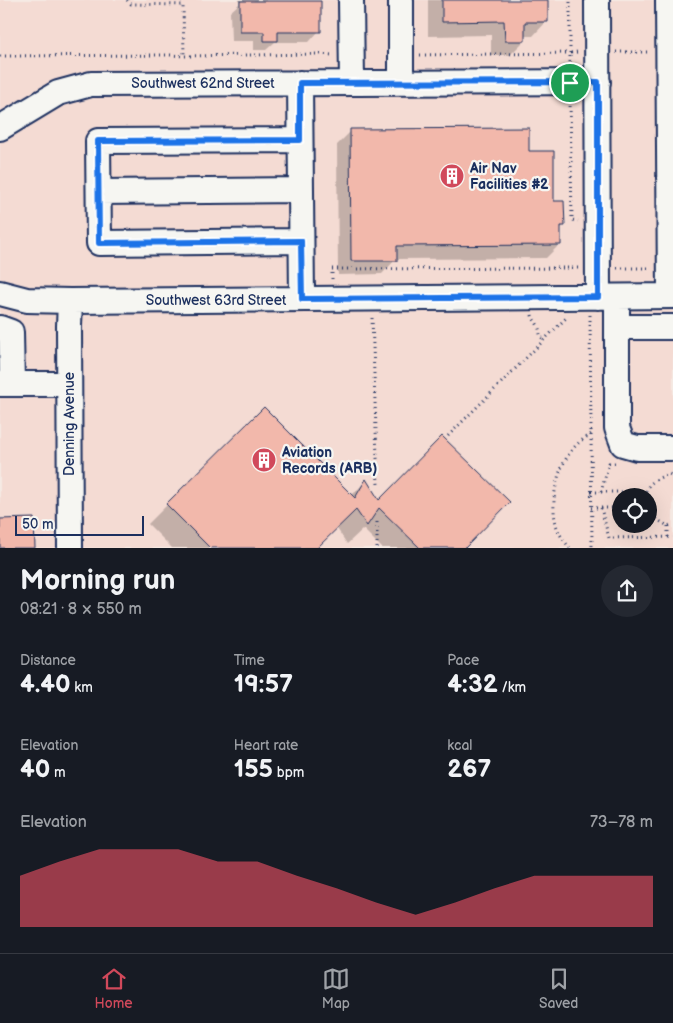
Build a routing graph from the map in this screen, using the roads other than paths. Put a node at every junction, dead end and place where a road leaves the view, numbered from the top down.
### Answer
1 (351, 0) edge
2 (400, 0) edge
3 (597, 0) edge
4 (668, 0) edge
5 (598, 82) junction
6 (300, 83) junction
7 (352, 83) junction
8 (401, 83) junction
9 (0, 128) edge
10 (300, 140) junction
11 (301, 190) junction
12 (99, 192) junction
13 (301, 241) junction
14 (0, 293) edge
15 (672, 296) edge
16 (607, 297) junction
17 (302, 299) junction
18 (70, 301) junction
19 (617, 327) junction
20 (673, 327) edge
21 (0, 328) edge
22 (6, 384) edge
23 (69, 384) junction
24 (673, 448) edge
25 (70, 548) edge

1 - 7 street
2 - 8 street
3 - 5 street
4 - 15 street
5 - 8 street, Southwest 62nd Street
5 - 16 street
6 - 7 street, Southwest 62nd Street
6 - 9 street, Southwest 62nd Street
6 - 10 street
7 - 8 street, Southwest 62nd Street
10 - 11 street
10 - 12 street
11 - 12 street
11 - 13 street
12 - 13 street
13 - 17 street
14 - 18 street, Southwest 63rd Street
15 - 16 street, Southwest 63rd Street
16 - 17 street, Southwest 63rd Street
16 - 19 street
17 - 18 street, Southwest 63rd Street
18 - 23 street, Denning Avenue
19 - 20 street
19 - 24 street
21 - 22 street
22 - 23 street
23 - 25 street, Denning Avenue

